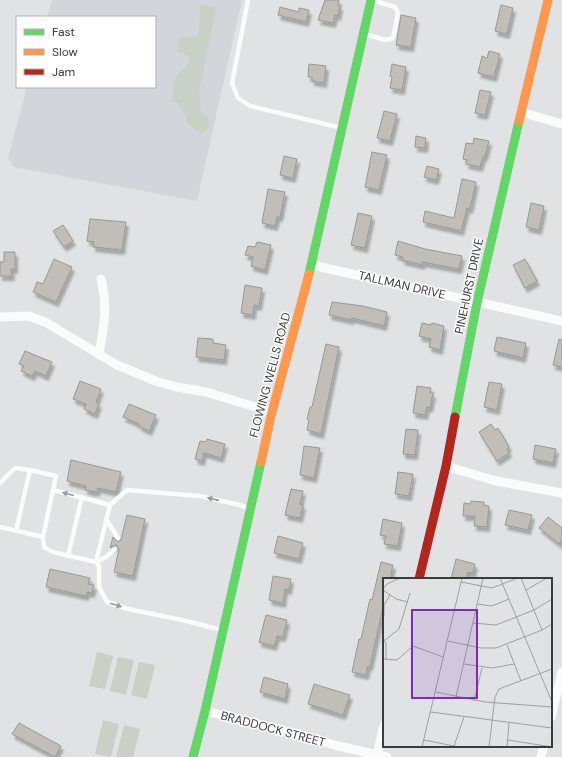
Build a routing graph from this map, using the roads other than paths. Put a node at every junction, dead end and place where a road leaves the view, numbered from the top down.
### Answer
1 (248, 0) edge
2 (371, 0) edge
3 (548, 0) edge
4 (363, 34) junction
5 (521, 112) junction
6 (562, 124) edge
7 (342, 128) junction
8 (312, 265) junction
9 (101, 279) dead end
10 (477, 303) junction
11 (0, 317) edge
12 (562, 321) edge
13 (99, 354) junction
14 (272, 412) junction
15 (446, 466) junction
16 (30, 470) junction
17 (0, 483) edge
18 (53, 490) junction
19 (562, 493) edge
20 (82, 497) junction
21 (110, 505) junction
22 (250, 510) junction
23 (106, 519) junction
24 (0, 527) edge
25 (16, 531) junction
26 (43, 537) junction
27 (118, 538) dead end
28 (115, 549) dead end
29 (68, 556) junction
30 (96, 562) junction
31 (419, 578) edge
32 (223, 630) junction
33 (562, 672) edge
34 (205, 710) junction
35 (552, 713) edge
36 (383, 730) edge
37 (544, 747) edge
38 (377, 755) junction
39 (194, 757) edge
40 (387, 757) edge
41 (541, 757) edge

1 - 7 lane
2 - 4 main road, FLOWING WELLS ROAD
2 - 4 lane
3 - 5 main road, PINEHURST DRIVE
4 - 7 main road, FLOWING WELLS ROAD
5 - 6 street
5 - 10 main road, PINEHURST DRIVE
7 - 8 main road, FLOWING WELLS ROAD
8 - 10 street, TALLMAN DRIVE
8 - 14 main road, FLOWING WELLS ROAD
9 - 13 street
10 - 12 street, TALLMAN DRIVE
10 - 15 main road, PINEHURST DRIVE
11 - 13 street
13 - 14 street
14 - 22 main road, FLOWING WELLS ROAD
15 - 19 street
15 - 31 main road, PINEHURST DRIVE
16 - 17 lane
16 - 18 lane
16 - 25 lane
20 -> 18 lane
18 - 26 lane
20 - 21 lane
20 - 29 lane
22 -> 21 lane
21 - 23 lane
22 - 32 main road, FLOWING WELLS ROAD
23 - 27 lane
23 - 30 lane
24 - 25 lane
25 - 26 lane
26 - 29 lane
28 - 30 lane
29 - 30 lane
30 -> 32 lane
32 - 34 main road, FLOWING WELLS ROAD
33 - 35 street
34 - 38 street, BRADDOCK STREET
34 - 39 main road, FLOWING WELLS ROAD
36 - 38 street
37 - 41 street
38 - 40 street, BRADDOCK STREET

